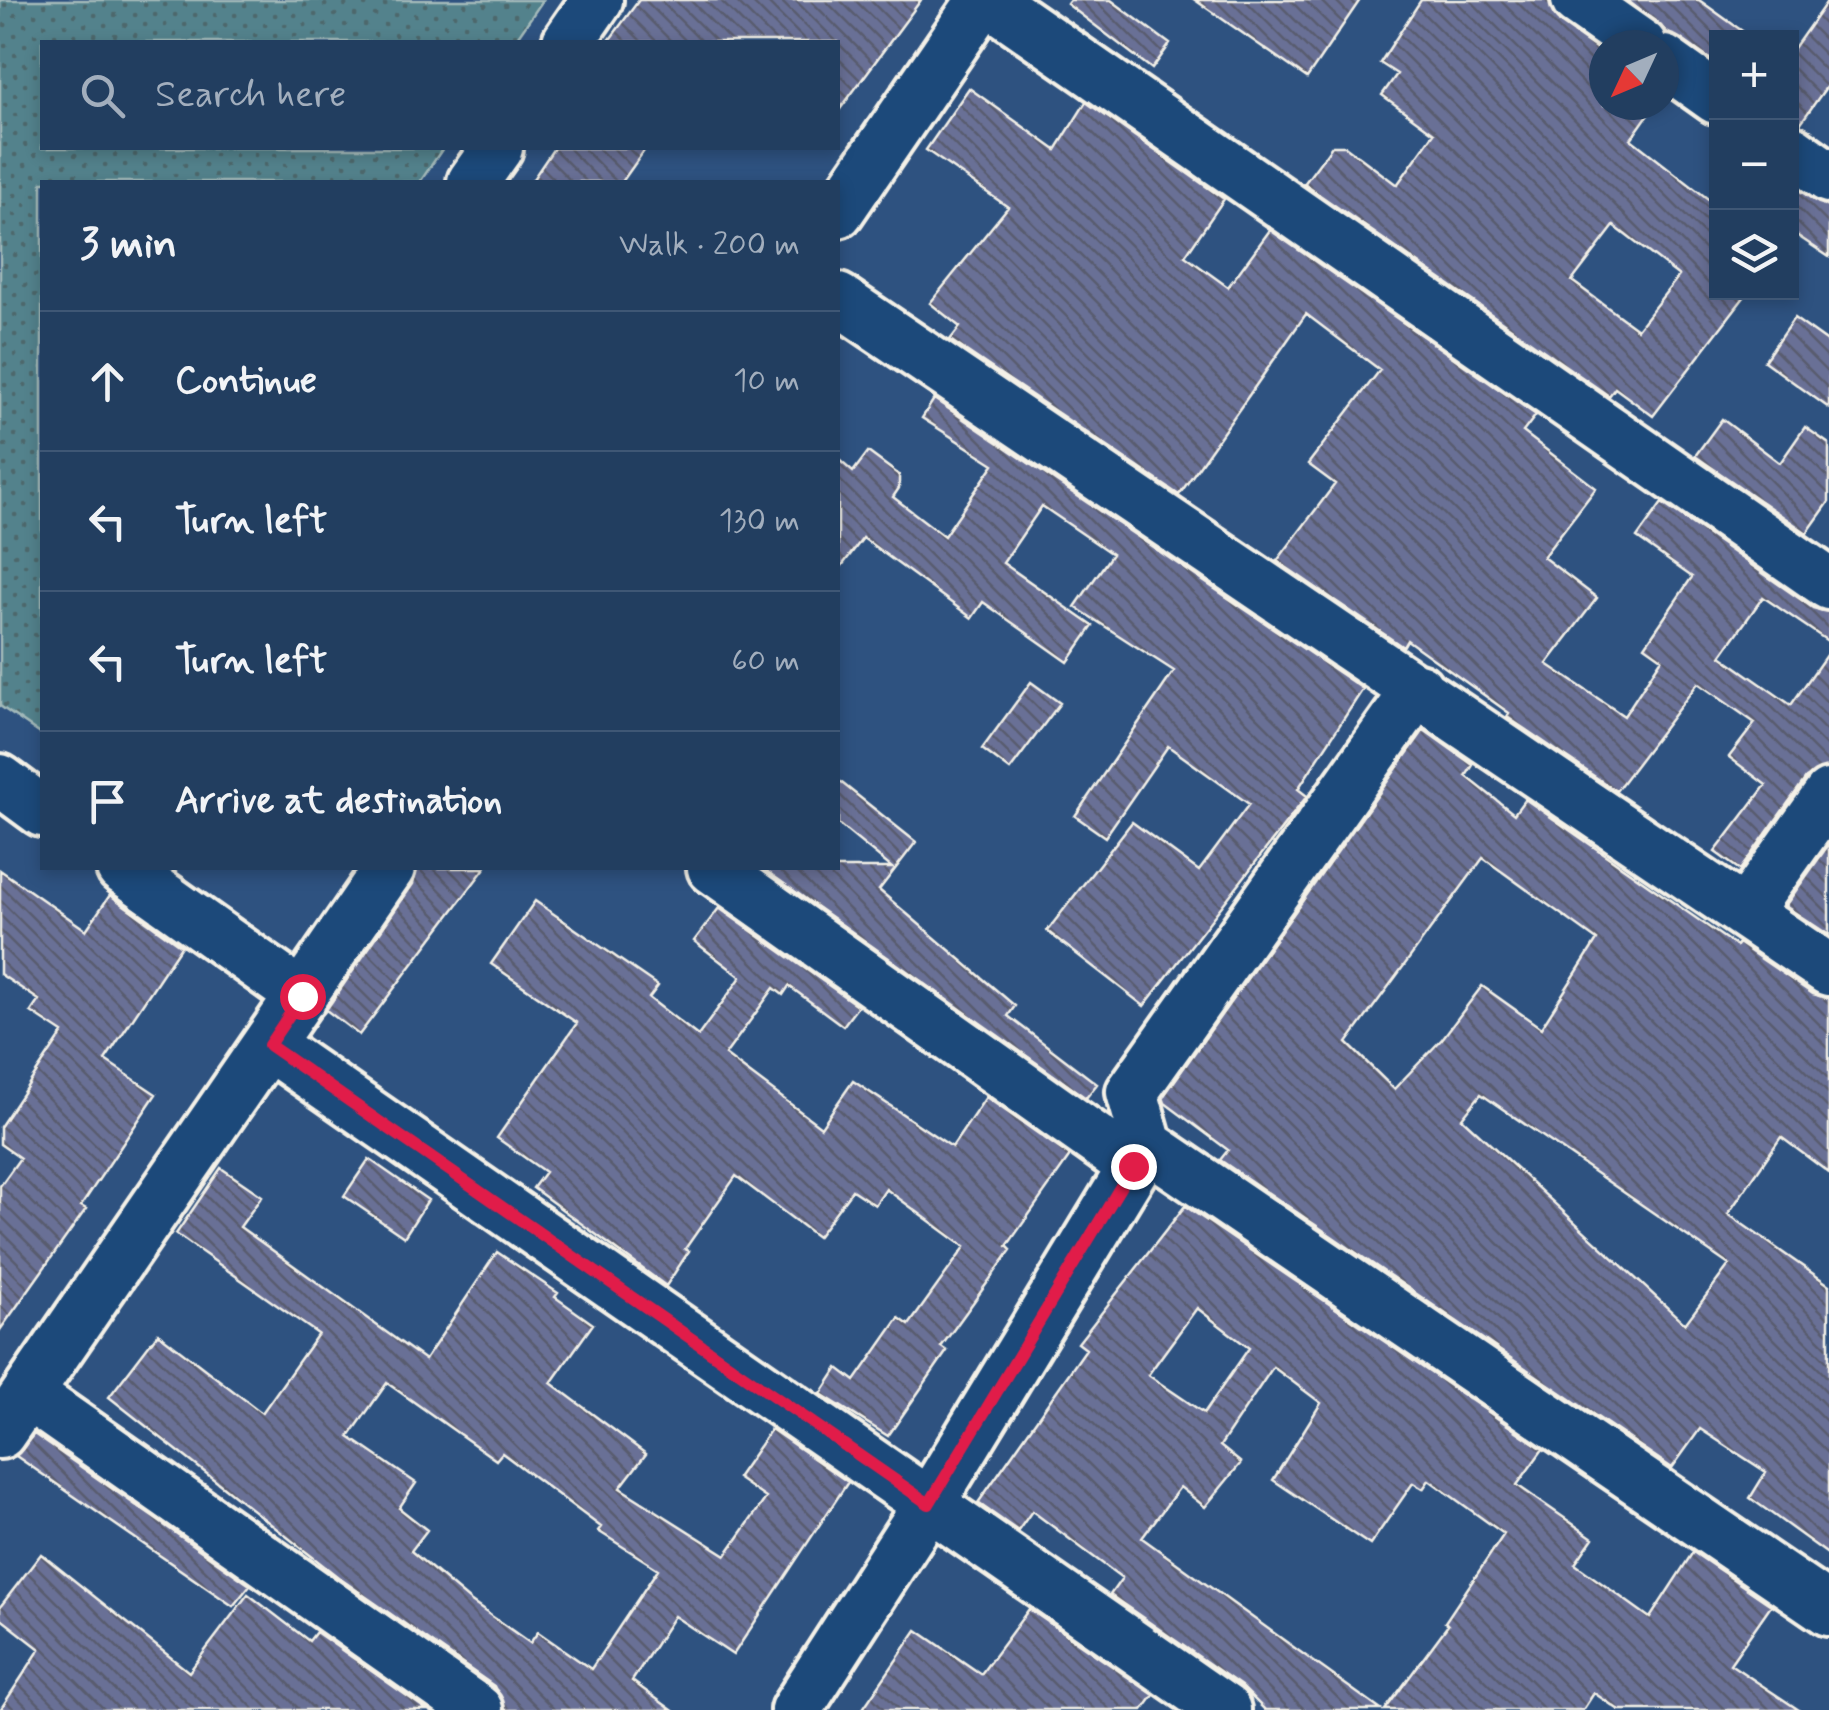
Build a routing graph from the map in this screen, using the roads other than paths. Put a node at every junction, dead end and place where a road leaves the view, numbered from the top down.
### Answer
1 (597, 0) edge
2 (986, 0) edge
3 (1577, 0) edge
4 (1620, 30) edge
5 (569, 40) edge
6 (1679, 72) edge
7 (1709, 93) edge
8 (496, 150) edge
9 (1799, 156) edge
10 (1829, 177) edge
11 (474, 180) edge
12 (840, 209) edge
13 (840, 300) edge
14 (1829, 584) edge
15 (1418, 689) junction
16 (0, 780) edge
17 (1829, 794) edge
18 (40, 810) edge
19 (125, 870) edge
20 (388, 870) edge
21 (716, 870) edge
22 (1746, 911) junction
23 (1829, 970) edge
24 (302, 996) junction
25 (269, 1045) junction
26 (1140, 1156) junction
27 (14, 1413) edge
28 (929, 1504) junction
29 (1829, 1610) edge
30 (476, 1710) edge
31 (796, 1710) edge
32 (1226, 1710) edge

1 - 5 street
2 - 12 street
2 - 14 street
3 - 4 street
6 - 7 street
8 - 11 street
9 - 10 street
13 - 15 street
15 - 22 street
15 - 26 street
16 - 18 street
17 - 22 street
19 - 24 street
20 - 24 street
21 - 26 street
22 - 23 street
24 - 25 street
25 - 27 street
25 - 28 street
26 - 28 street
26 - 29 street
27 - 30 street
28 - 31 street
28 - 32 street

